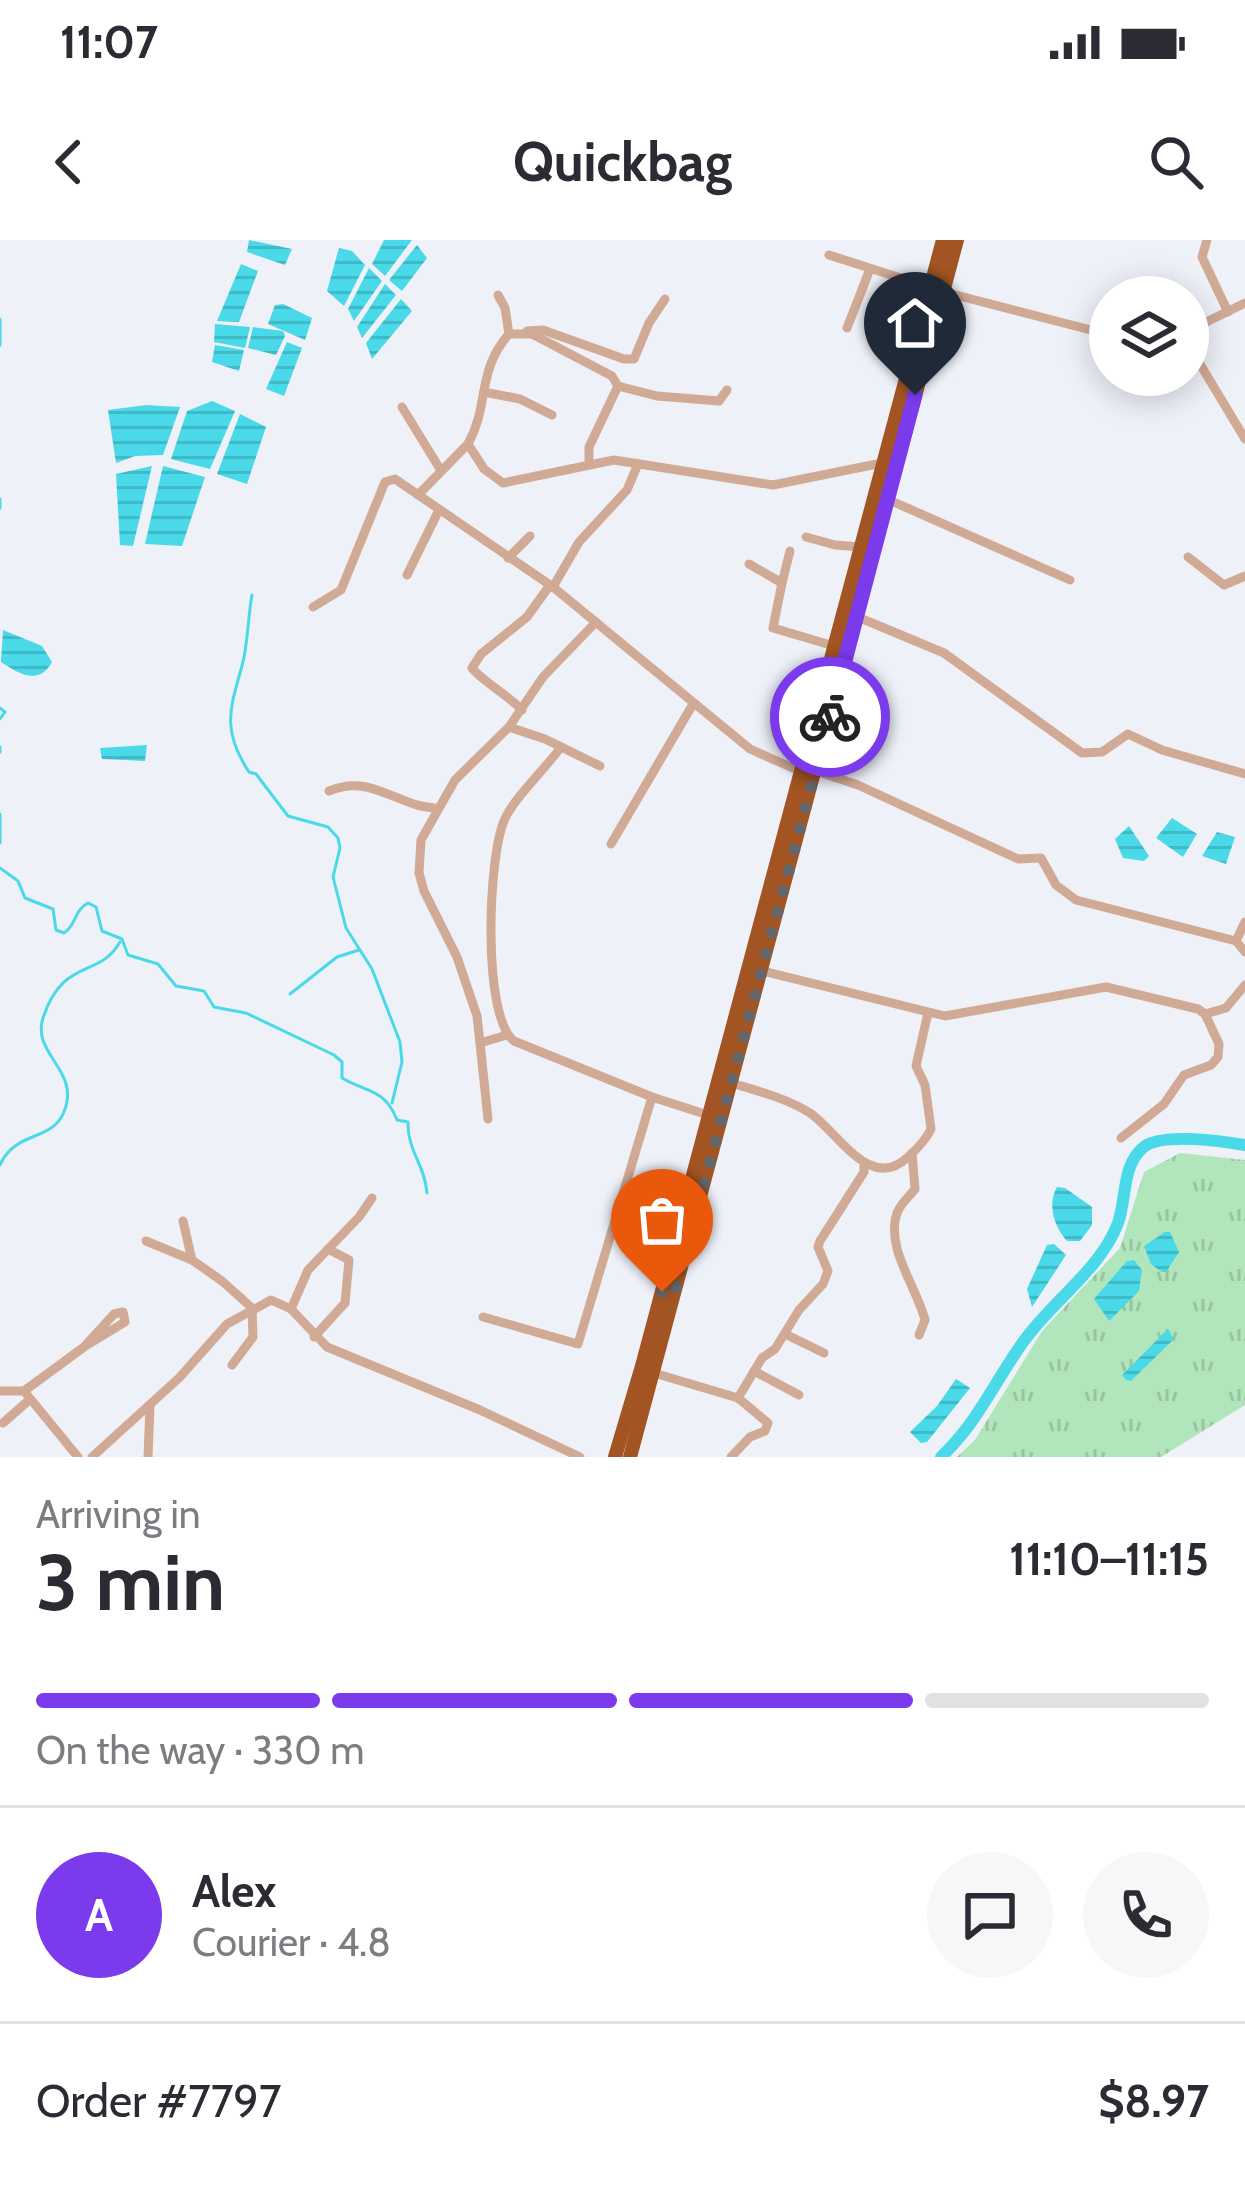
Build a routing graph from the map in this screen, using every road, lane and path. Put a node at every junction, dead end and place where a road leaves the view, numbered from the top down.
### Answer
1 (943, 240) edge
2 (957, 240) edge
3 (1207, 240) edge
4 (830, 256) dead end
5 (870, 268) junction
6 (937, 290) junction
7 (498, 295) dead end
8 (665, 299) dead end
9 (1245, 303) edge
10 (1228, 312) junction
11 (1209, 321) edge
12 (847, 328) dead end
13 (1089, 330) edge
14 (524, 332) junction
15 (509, 334) junction
16 (1209, 379) edge
17 (618, 386) junction
18 (727, 390) dead end
19 (484, 392) junction
20 (402, 407) dead end
21 (552, 415) dead end
22 (1245, 439) edge
23 (468, 444) junction
24 (589, 463) junction
25 (882, 463) junction
26 (638, 464) junction
27 (440, 469) junction
28 (418, 495) junction
29 (887, 499) junction
30 (439, 510) junction
31 (530, 536) dead end
32 (806, 537) dead end
33 (860, 547) junction
34 (790, 551) dead end
35 (1188, 557) dead end
36 (508, 558) junction
37 (749, 564) dead end
38 (407, 575) dead end
39 (1245, 577) edge
40 (1070, 580) dead end
41 (782, 583) junction
42 (552, 586) junction
43 (313, 607) dead end
44 (849, 614) junction
45 (596, 622) junction
46 (835, 646) junction
47 (693, 704) junction
48 (522, 710) junction
49 (509, 727) junction
50 (561, 747) junction
51 (600, 766) dead end
52 (811, 773) junction
53 (1245, 774) edge
54 (329, 791) dead end
55 (435, 808) junction
56 (611, 844) dead end
57 (1245, 922) edge
58 (1236, 941) junction
59 (1245, 952) edge
60 (755, 969) junction
61 (1245, 986) edge
62 (928, 1012) junction
63 (1205, 1014) junction
64 (507, 1035) junction
65 (480, 1043) junction
66 (731, 1083) junction
67 (652, 1097) junction
68 (708, 1115) junction
69 (488, 1119) dead end
70 (1121, 1138) dead end
71 (912, 1154) junction
72 (863, 1163) junction
73 (372, 1198) dead end
74 (183, 1220) dead end
75 (146, 1241) dead end
76 (328, 1250) junction
77 (192, 1261) junction
78 (668, 1294) junction
79 (252, 1308) junction
80 (291, 1310) junction
81 (483, 1317) dead end
82 (784, 1334) junction
83 (919, 1335) dead end
84 (314, 1337) junction
85 (83, 1347) junction
86 (824, 1353) dead end
87 (232, 1365) dead end
88 (754, 1371) junction
89 (654, 1373) junction
90 (0, 1391) edge
91 (799, 1395) dead end
92 (26, 1396) junction
93 (738, 1398) junction
94 (150, 1406) junction
95 (4, 1424) dead end
96 (106, 1452) edge
97 (78, 1457) edge
98 (92, 1457) edge
99 (148, 1457) edge
100 (580, 1457) edge
101 (615, 1457) edge
102 (630, 1457) edge
103 (731, 1457) edge

1 - 6 highway
2 - 6 highway
3 - 10 street
4 - 5 street
5 - 6 street
5 - 12 street
6 - 13 street
6 - 25 highway
6 - 29 highway
7 - 15 street
8 - 14 street
9 - 10 street
10 - 11 street
14 - 15 street
14 - 17 street
15 - 19 street
16 - 22 street
17 - 18 street
17 - 24 street
19 - 21 street
19 - 23 street
20 - 27 street
23 - 24 street
23 - 27 street
24 - 26 street
25 - 26 street
25 - 33 highway
26 - 42 street
27 - 28 street
28 - 30 street
28 - 43 street
29 - 40 street
29 - 44 highway
30 - 36 street
30 - 38 street
31 - 36 street
32 - 33 street
33 - 44 highway
34 - 41 street
35 - 39 street
36 - 42 street
37 - 41 street
41 - 46 street
42 - 45 street
42 - 48 street
44 - 46 highway
44 - 52 highway
44 - 53 street
45 - 47 street
45 - 48 street
46 - 52 highway
47 - 52 street
47 - 56 street
48 - 49 street
49 - 50 street
49 - 55 street
50 - 51 street
50 - 64 street
52 - 58 street
52 - 60 highway
54 - 55 street
55 - 65 street
57 - 58 street
58 - 59 street
60 - 62 street
60 - 66 highway
60 - 68 highway
61 - 63 street
62 - 63 street
62 - 71 street
63 - 70 street
64 - 65 street
64 - 67 street
65 - 69 street
66 - 72 street
66 - 78 highway
67 - 68 street
67 - 81 street
68 - 78 highway
71 - 72 street
71 - 83 street
72 - 82 street
73 - 76 street
74 - 77 street
75 - 77 street
76 - 80 street
76 - 84 street
77 - 79 street
78 - 89 highway
78 - 101 highway
79 - 80 street
79 - 87 street
79 - 94 street
80 - 84 street
82 - 86 street
82 - 88 street
84 - 100 street
85 - 85 street
85 - 92 street
88 - 91 street
88 - 93 street
89 - 93 street
89 - 102 highway
90 - 92 street
92 - 95 street
92 - 97 street
93 - 103 street
94 - 96 street
94 - 99 street
96 - 98 street

